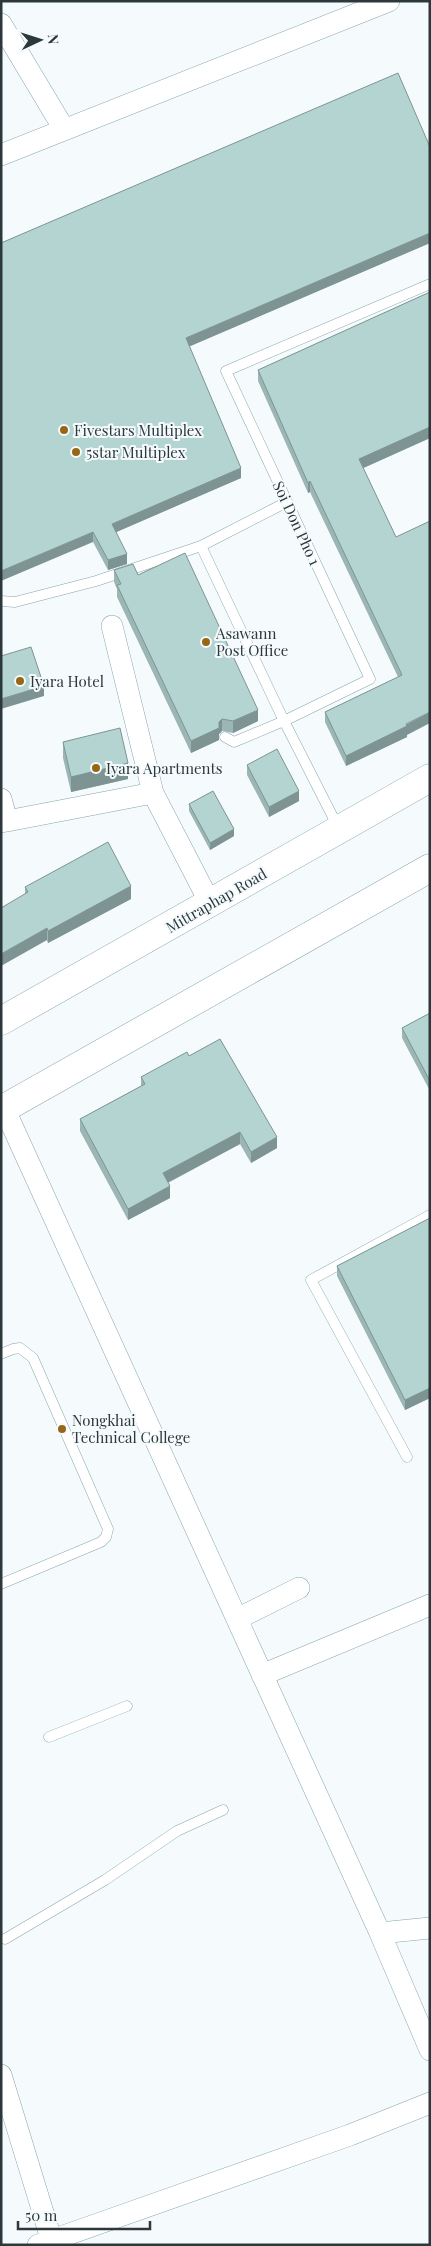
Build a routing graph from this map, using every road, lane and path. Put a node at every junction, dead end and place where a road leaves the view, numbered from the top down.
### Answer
1 (389, 1) edge
2 (1, 24) edge
3 (64, 129) junction
4 (1, 155) edge
5 (430, 284) edge
6 (287, 502) junction
7 (200, 546) junction
8 (1, 601) edge
9 (112, 626) dead end
10 (284, 721) junction
11 (224, 737) dead end
12 (430, 778) edge
13 (153, 793) junction
14 (1, 799) edge
15 (4, 822) edge
16 (339, 829) junction
17 (428, 872) edge
18 (210, 904) junction
19 (1, 1022) edge
20 (3, 1109) edge
21 (430, 1215) edge
22 (1, 1354) edge
23 (406, 1457) dead end
24 (1, 1584) edge
25 (299, 1588) dead end
26 (430, 1605) edge
27 (237, 1619) junction
28 (262, 1675) junction
29 (127, 1706) dead end
30 (49, 1737) dead end
31 (222, 1810) dead end
32 (430, 1928) edge
33 (380, 1933) junction
34 (5, 1939) dead end
35 (430, 2050) edge
36 (1, 2075) edge
37 (430, 2103) edge
38 (9, 2126) edge
39 (47, 2243) edge

1 - 3 street
2 - 3 street
3 - 4 street
5 - 6 lane, Soi Don Pho 1
6 - 7 lane
6 - 10 lane, Soi Don Pho 1
7 - 8 lane
7 - 10 lane
9 - 13 street
10 - 11 lane
10 - 16 lane
12 - 16 main road, Mittraphap Road
13 - 15 street
13 - 18 street
14 - 15 street
16 - 18 main road, Mittraphap Road
17 - 20 main road
18 - 19 main road, Mittraphap Road
20 - 27 street
21 - 23 lane
22 - 24 lane
25 - 27 street
26 - 28 street
27 - 28 street
28 - 33 street
29 - 30 lane
31 - 34 lane
32 - 33 street
33 - 35 street
36 - 38 street
37 - 39 street
38 - 39 street

